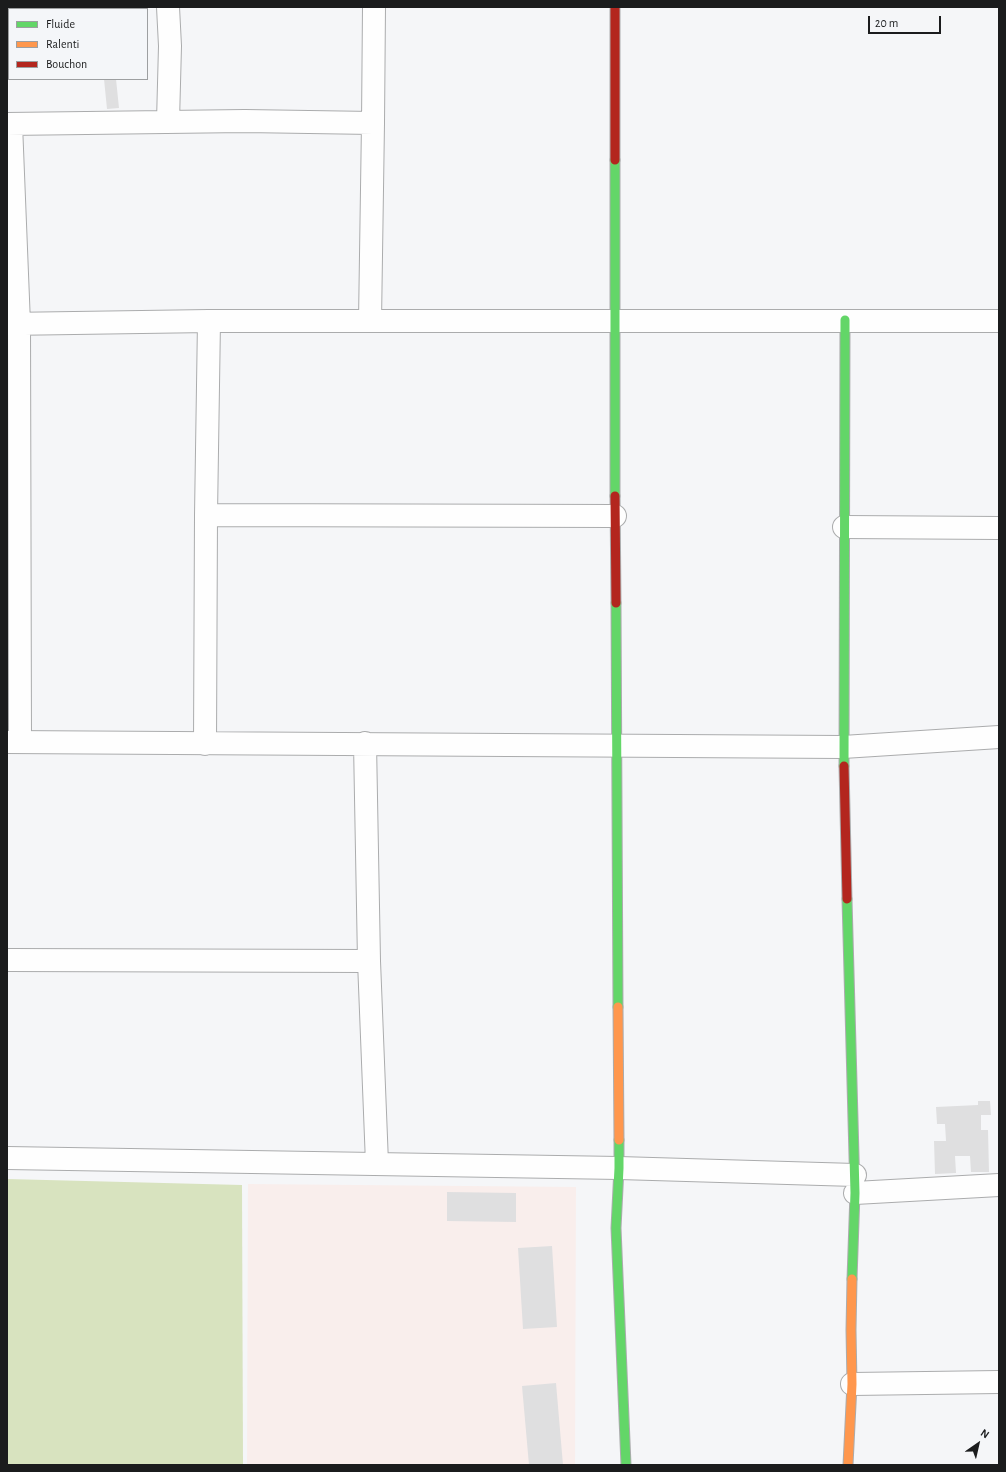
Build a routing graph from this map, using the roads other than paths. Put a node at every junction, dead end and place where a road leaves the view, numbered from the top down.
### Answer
1 (168, 7) edge
2 (374, 7) edge
3 (615, 7) edge
4 (168, 121) junction
5 (374, 123) junction
6 (9, 124) edge
7 (845, 320) junction
8 (209, 321) junction
9 (370, 321) junction
10 (999, 321) edge
11 (615, 322) junction
12 (13, 324) edge
13 (206, 515) junction
14 (615, 516) junction
15 (844, 527) junction
16 (999, 528) edge
17 (999, 737) edge
18 (14, 742) edge
19 (365, 743) junction
20 (205, 744) junction
21 (616, 746) junction
22 (843, 746) junction
23 (7, 960) edge
24 (369, 961) junction
25 (7, 1158) edge
26 (377, 1163) junction
27 (619, 1168) junction
28 (855, 1184) junction
29 (999, 1185) edge
30 (999, 1382) edge
31 (852, 1384) junction
32 (626, 1465) edge
33 (848, 1465) edge

1 - 4 street
2 - 5 street
3 - 11 main road
4 - 5 street
4 - 6 street
5 - 9 street
6 - 12 street
7 - 10 street
7 - 11 street
7 - 15 main road
8 - 9 street
8 - 12 street
8 - 13 street
9 - 11 street
11 - 14 main road
12 - 18 street
13 - 14 street
13 - 20 street
14 - 21 main road
15 - 16 street
15 - 22 main road
17 - 22 street
18 - 20 street
19 - 20 street
19 - 21 street
19 - 24 street
21 - 22 street
21 - 27 main road
22 - 28 main road
23 - 24 street
24 - 26 street
25 - 26 street
26 - 27 street
27 - 28 street
27 - 32 main road
28 - 29 street
28 - 31 main road
30 - 31 street
31 - 33 main road

